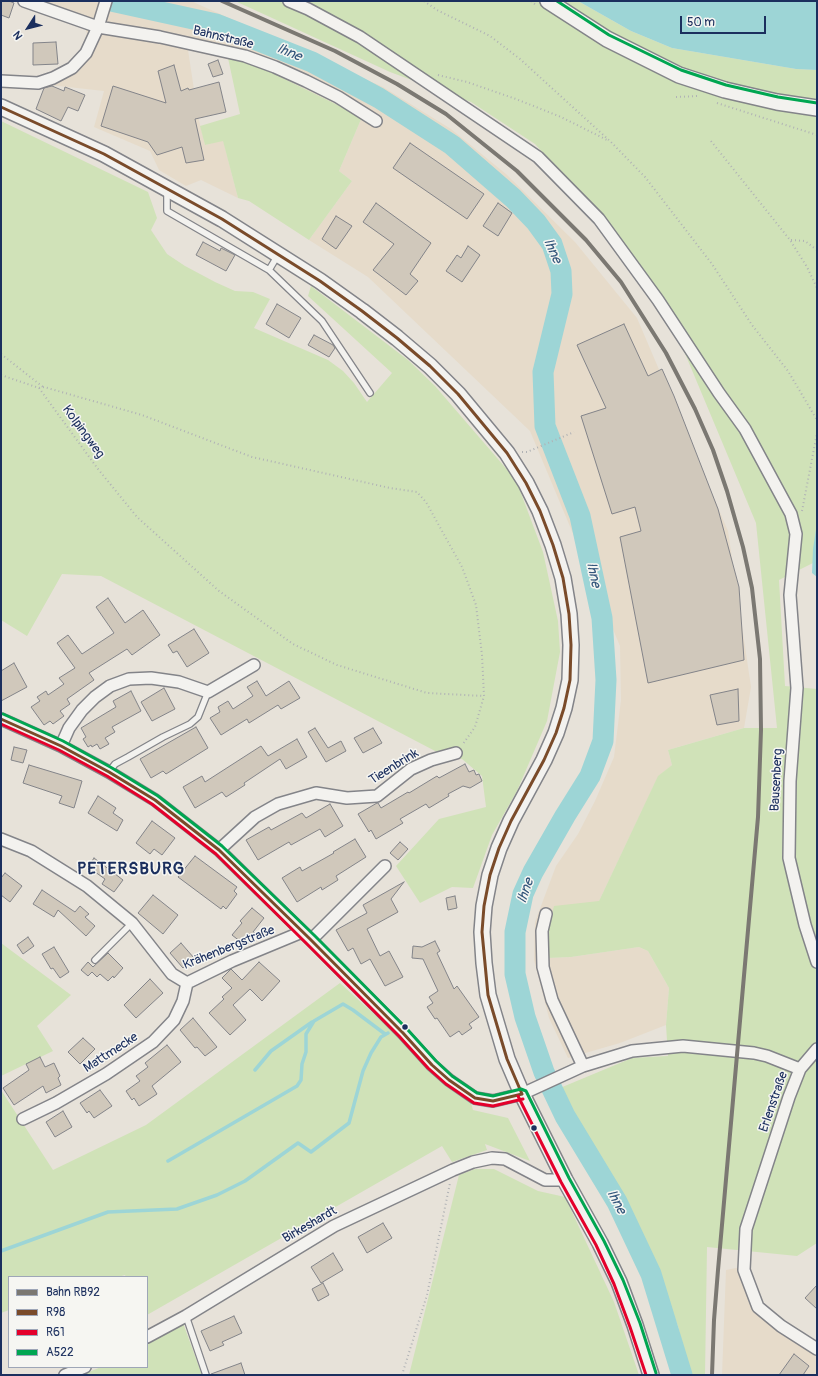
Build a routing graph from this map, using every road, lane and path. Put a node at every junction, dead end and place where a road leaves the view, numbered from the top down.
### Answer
1 (24, 1) edge
2 (106, 1) edge
3 (289, 1) edge
4 (424, 1) edge
5 (548, 1) edge
6 (98, 27) junction
7 (436, 75) dead end
8 (1, 81) edge
9 (698, 96) dead end
10 (676, 97) dead end
11 (713, 101) dead end
12 (1, 107) edge
13 (817, 108) edge
14 (376, 120) dead end
15 (817, 135) edge
16 (711, 141) dead end
17 (610, 142) junction
18 (168, 189) junction
19 (790, 240) junction
20 (817, 250) edge
21 (279, 254) junction
22 (269, 270) junction
23 (817, 288) edge
24 (1, 354) edge
25 (1, 375) edge
26 (39, 388) junction
27 (44, 388) junction
28 (370, 393) dead end
29 (817, 420) edge
30 (574, 432) dead end
31 (817, 433) edge
32 (527, 452) dead end
33 (796, 534) junction
34 (254, 665) dead end
35 (208, 692) junction
36 (484, 696) junction
37 (1, 719) edge
38 (61, 746) junction
39 (456, 753) joint
40 (109, 772) junction
41 (1, 839) edge
42 (219, 850) junction
43 (385, 866) dead end
44 (546, 914) dead end
45 (132, 923) junction
46 (302, 932) junction
47 (311, 940) junction
48 (95, 960) dead end
49 (817, 962) edge
50 (187, 983) junction
51 (817, 1048) edge
52 (583, 1066) junction
53 (800, 1069) junction
54 (527, 1092) junction
55 (23, 1119) dead end
56 (453, 1170) junction
57 (566, 1180) junction
58 (186, 1316) junction
59 (148, 1336) edge
60 (817, 1349) edge
61 (82, 1368) edge
62 (65, 1375) edge
63 (206, 1375) edge
64 (402, 1375) edge
65 (651, 1375) edge

1 - 6 street, Bahnstraße
2 - 6 street
3 - 33 street, Bausenberg
4 - 17 path
5 - 13 main road
6 - 8 street
6 - 14 street, Bahnstraße
7 - 17 path
9 - 10 path
11 - 15 path
12 - 18 main road
16 - 19 path
17 - 29 path
18 - 21 main road
18 - 22 lane
19 - 20 path
19 - 23 path
21 - 22 lane
21 - 54 main road
22 - 28 lane
24 - 27 path
25 - 26 path
26 - 27 path
26 - 36 path, Kolpingweg
27 - 36 path
30 - 32 path
31 - 33 path
33 - 49 street, Bausenberg
34 - 35 street
35 - 38 street
35 - 40 lane
36 - 39 path
37 - 38 street, Erlenstraße
38 - 40 street, Erlenstraße
39 - 42 street, Tieenbrink
40 - 42 street, Erlenstraße
41 - 45 street, Krähenbergstraße
42 - 46 street, Erlenstraße
43 - 47 street
44 - 52 street
45 - 48 lane
45 - 50 street, Krähenbergstraße
46 - 47 street, Erlenstraße
46 - 50 street, Krähenbergstraße
47 - 54 street, Erlenstraße
50 - 55 street, Mattmecke
51 - 53 street
52 - 53 street, Erlenstraße
52 - 54 street, Erlenstraße
53 - 60 street, Erlenstraße
54 - 57 main road
56 - 57 street, Birkeshardt
56 - 58 street, Birkeshardt
56 - 64 path
57 - 65 main road
58 - 59 street, Birkeshardt
58 - 63 lane
61 - 62 street

